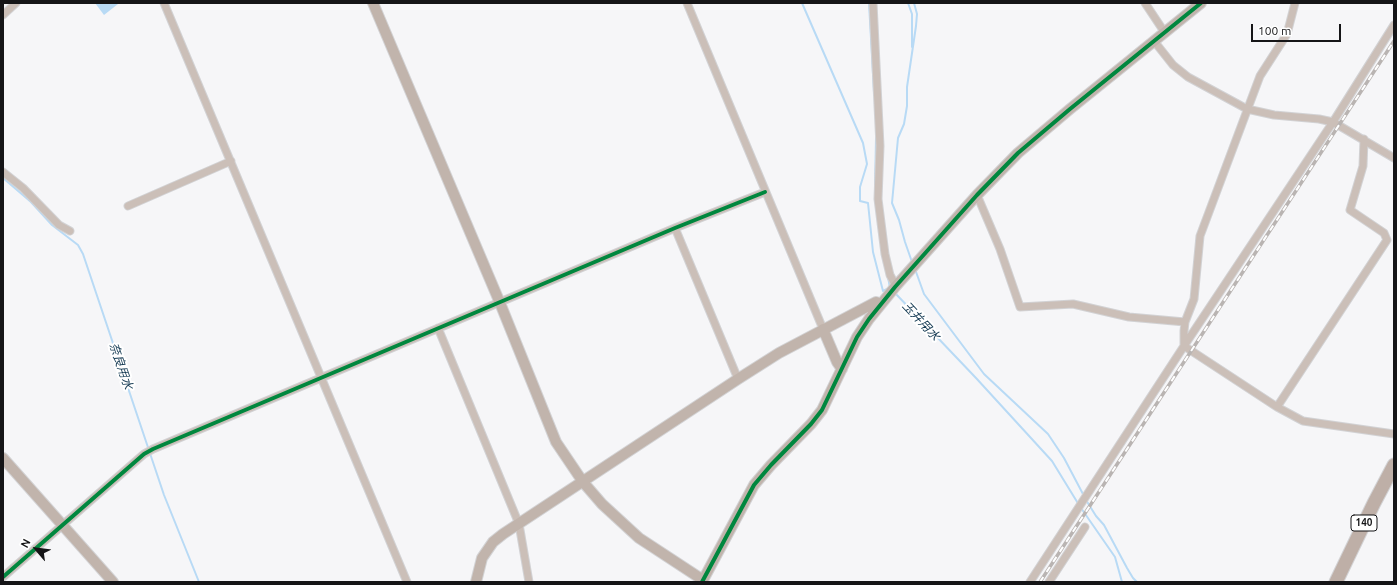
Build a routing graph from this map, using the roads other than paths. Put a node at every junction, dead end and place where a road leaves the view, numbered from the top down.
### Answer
1 (16, 3) edge
2 (164, 3) edge
3 (373, 3) edge
4 (687, 3) edge
5 (873, 3) edge
6 (1144, 3) edge
7 (1201, 3) edge
8 (1295, 3) edge
9 (3, 15) edge
10 (1394, 25) edge
11 (1165, 33) junction
12 (1154, 41) junction
13 (1247, 109) junction
14 (1333, 122) junction
15 (1364, 139) junction
16 (1394, 158) edge
17 (231, 161) junction
18 (3, 172) edge
19 (765, 192) junction
20 (977, 195) junction
21 (128, 206) dead end
22 (675, 228) junction
23 (70, 231) dead end
24 (893, 289) junction
25 (500, 302) junction
26 (881, 304) junction
27 (1185, 322) junction
28 (438, 328) junction
29 (823, 329) junction
30 (1184, 346) junction
31 (842, 369) junction
32 (321, 378) junction
33 (738, 379) junction
34 (1276, 408) junction
35 (1394, 434) edge
36 (3, 458) edge
37 (1394, 465) edge
38 (583, 482) junction
39 (1394, 482) edge
40 (519, 524) junction
41 (62, 525) junction
42 (1085, 527) dead end
43 (3, 577) edge
44 (1342, 578) edge
45 (704, 581) edge
46 (113, 582) edge
47 (407, 582) edge
48 (476, 582) edge
49 (529, 582) edge
50 (1030, 582) edge
51 (1049, 582) edge

1 - 9 street
2 - 17 street
3 - 25 street
4 - 19 street
5 - 24 street
6 - 11 street
7 - 11 street
8 - 13 street
10 - 14 street
11 - 12 street
12 - 13 street
12 - 20 street
13 - 14 street
13 - 27 street
14 - 15 street
14 - 30 street
15 - 16 street
15 - 34 street
17 - 21 street
17 - 32 street
18 - 23 street
19 - 22 street
19 - 29 street
20 - 24 street
20 - 27 street
22 - 25 street
22 - 33 street
24 - 26 street
25 - 28 street
25 - 38 street
26 - 29 street
26 - 31 street
27 - 30 street
28 - 32 street
28 - 40 street
29 - 31 street
29 - 33 street
30 - 34 street
30 - 50 street
31 - 45 street
32 - 41 street
32 - 47 street
33 - 38 street
34 - 35 street
36 - 41 street
37 - 44 highway, 140
38 - 40 street
38 - 45 street
39 - 44 highway, 140
40 - 48 street
40 - 49 street
41 - 43 street
41 - 46 street
42 - 51 street

